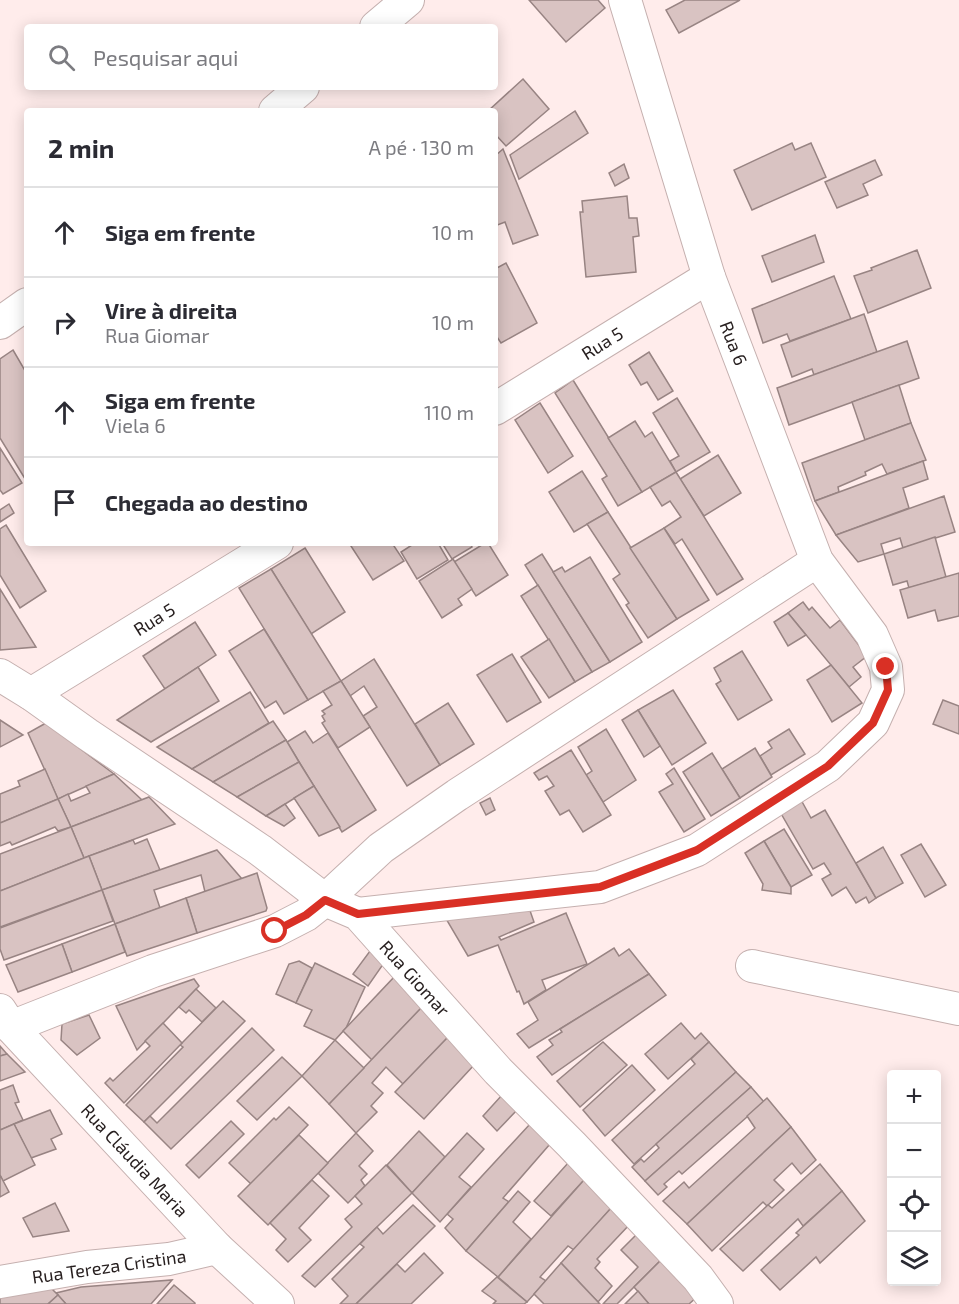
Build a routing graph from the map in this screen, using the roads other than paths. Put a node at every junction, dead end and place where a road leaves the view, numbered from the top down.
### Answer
1 (408, 0) edge
2 (625, 0) edge
3 (380, 24) edge
4 (299, 90) edge
5 (278, 108) edge
6 (709, 277) junction
7 (24, 306) edge
8 (0, 322) edge
9 (498, 407) edge
10 (272, 546) edge
11 (817, 561) junction
12 (0, 675) edge
13 (31, 694) junction
14 (325, 900) junction
15 (358, 914) junction
16 (752, 966) dead end
17 (959, 1009) edge
18 (6, 1018) edge
19 (218, 1248) junction
20 (0, 1282) edge
21 (278, 1304) edge
22 (717, 1304) edge

1 - 3 street
2 - 6 street, Rua 6
4 - 5 street
6 - 9 street, Rua 5
6 - 11 street, Rua 6
7 - 8 street
10 - 13 street, Rua 5
11 - 14 street
11 - 15 street, Rua 6
12 - 13 street, Rua Giomar
13 - 14 street, Rua Giomar
14 - 15 street, Rua Giomar
14 - 18 street
15 - 22 street, Rua Giomar
16 - 17 street
18 - 19 street, Rua Cláudia Maria
19 - 20 street, Rua Tereza Cristina
19 - 21 street, Rua Cláudia Maria

